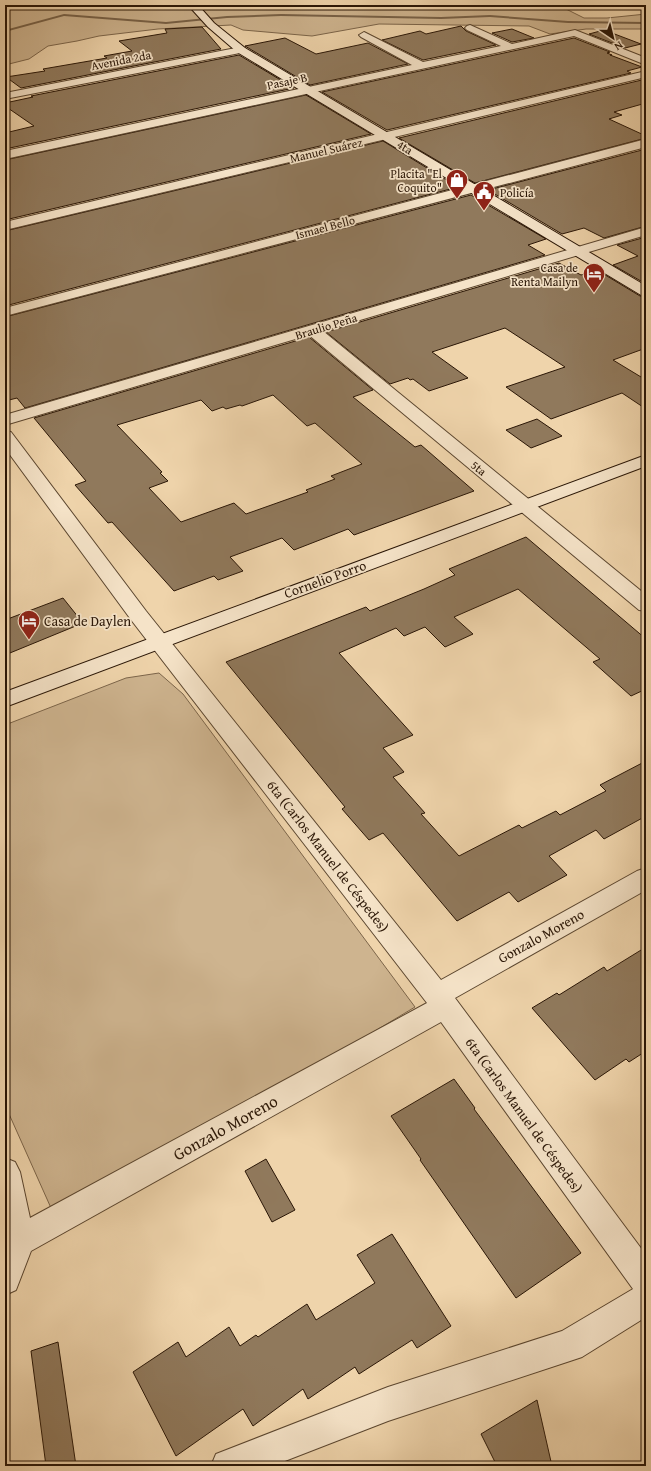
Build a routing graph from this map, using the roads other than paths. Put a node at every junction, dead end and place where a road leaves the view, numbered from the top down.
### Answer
1 (196, 9) edge
2 (470, 28) dead end
3 (364, 35) dead end
4 (511, 47) junction
5 (241, 50) junction
6 (646, 62) edge
7 (422, 66) junction
8 (646, 74) edge
9 (307, 90) junction
10 (5, 96) edge
11 (386, 136) junction
12 (646, 143) edge
13 (5, 154) edge
14 (473, 187) junction
15 (5, 226) edge
16 (646, 231) edge
17 (578, 251) junction
18 (646, 292) edge
19 (5, 312) edge
20 (312, 330) junction
21 (5, 420) edge
22 (5, 436) edge
23 (646, 460) edge
24 (525, 505) junction
25 (646, 606) edge
26 (160, 641) junction
27 (5, 700) edge
28 (646, 878) edge
29 (440, 1001) junction
30 (5, 1172) edge
31 (12, 1244) edge
32 (5, 1279) edge
33 (646, 1281) edge
34 (646, 1298) edge
35 (228, 1466) edge

1 - 5 street, 4ta
2 - 4 street
3 - 7 street
4 - 6 street, Pasaje B
4 - 7 street, Pasaje B
5 - 9 street, 4ta
5 - 10 street, Avenida 2da
7 - 9 street, Pasaje B
8 - 11 street, Manuel Suárez
9 - 11 street, 4ta
9 - 13 street, Pasaje B
11 - 14 street, 4ta
11 - 15 street, Manuel Suárez
12 - 14 street, Ismael Bello
14 - 17 street, 4ta
14 - 19 street, Ismael Bello
16 - 17 street, Braulio Peña
17 - 18 street, 4ta
17 - 20 street, Braulio Peña
20 - 21 street, Braulio Peña
20 - 24 street, 5ta
22 - 26 street, 6ta (Carlos Manuel de Céspedes)
23 - 24 street, Cornelio Porro
24 - 25 street, 5ta
24 - 26 street, Cornelio Porro
26 - 27 street, Cornelio Porro
26 - 29 street, 6ta (Carlos Manuel de Céspedes)
28 - 29 street, Gonzalo Moreno
29 - 31 street, Gonzalo Moreno
29 - 33 street, 6ta (Carlos Manuel de Céspedes)
30 - 31 street
31 - 32 street
34 - 35 street

